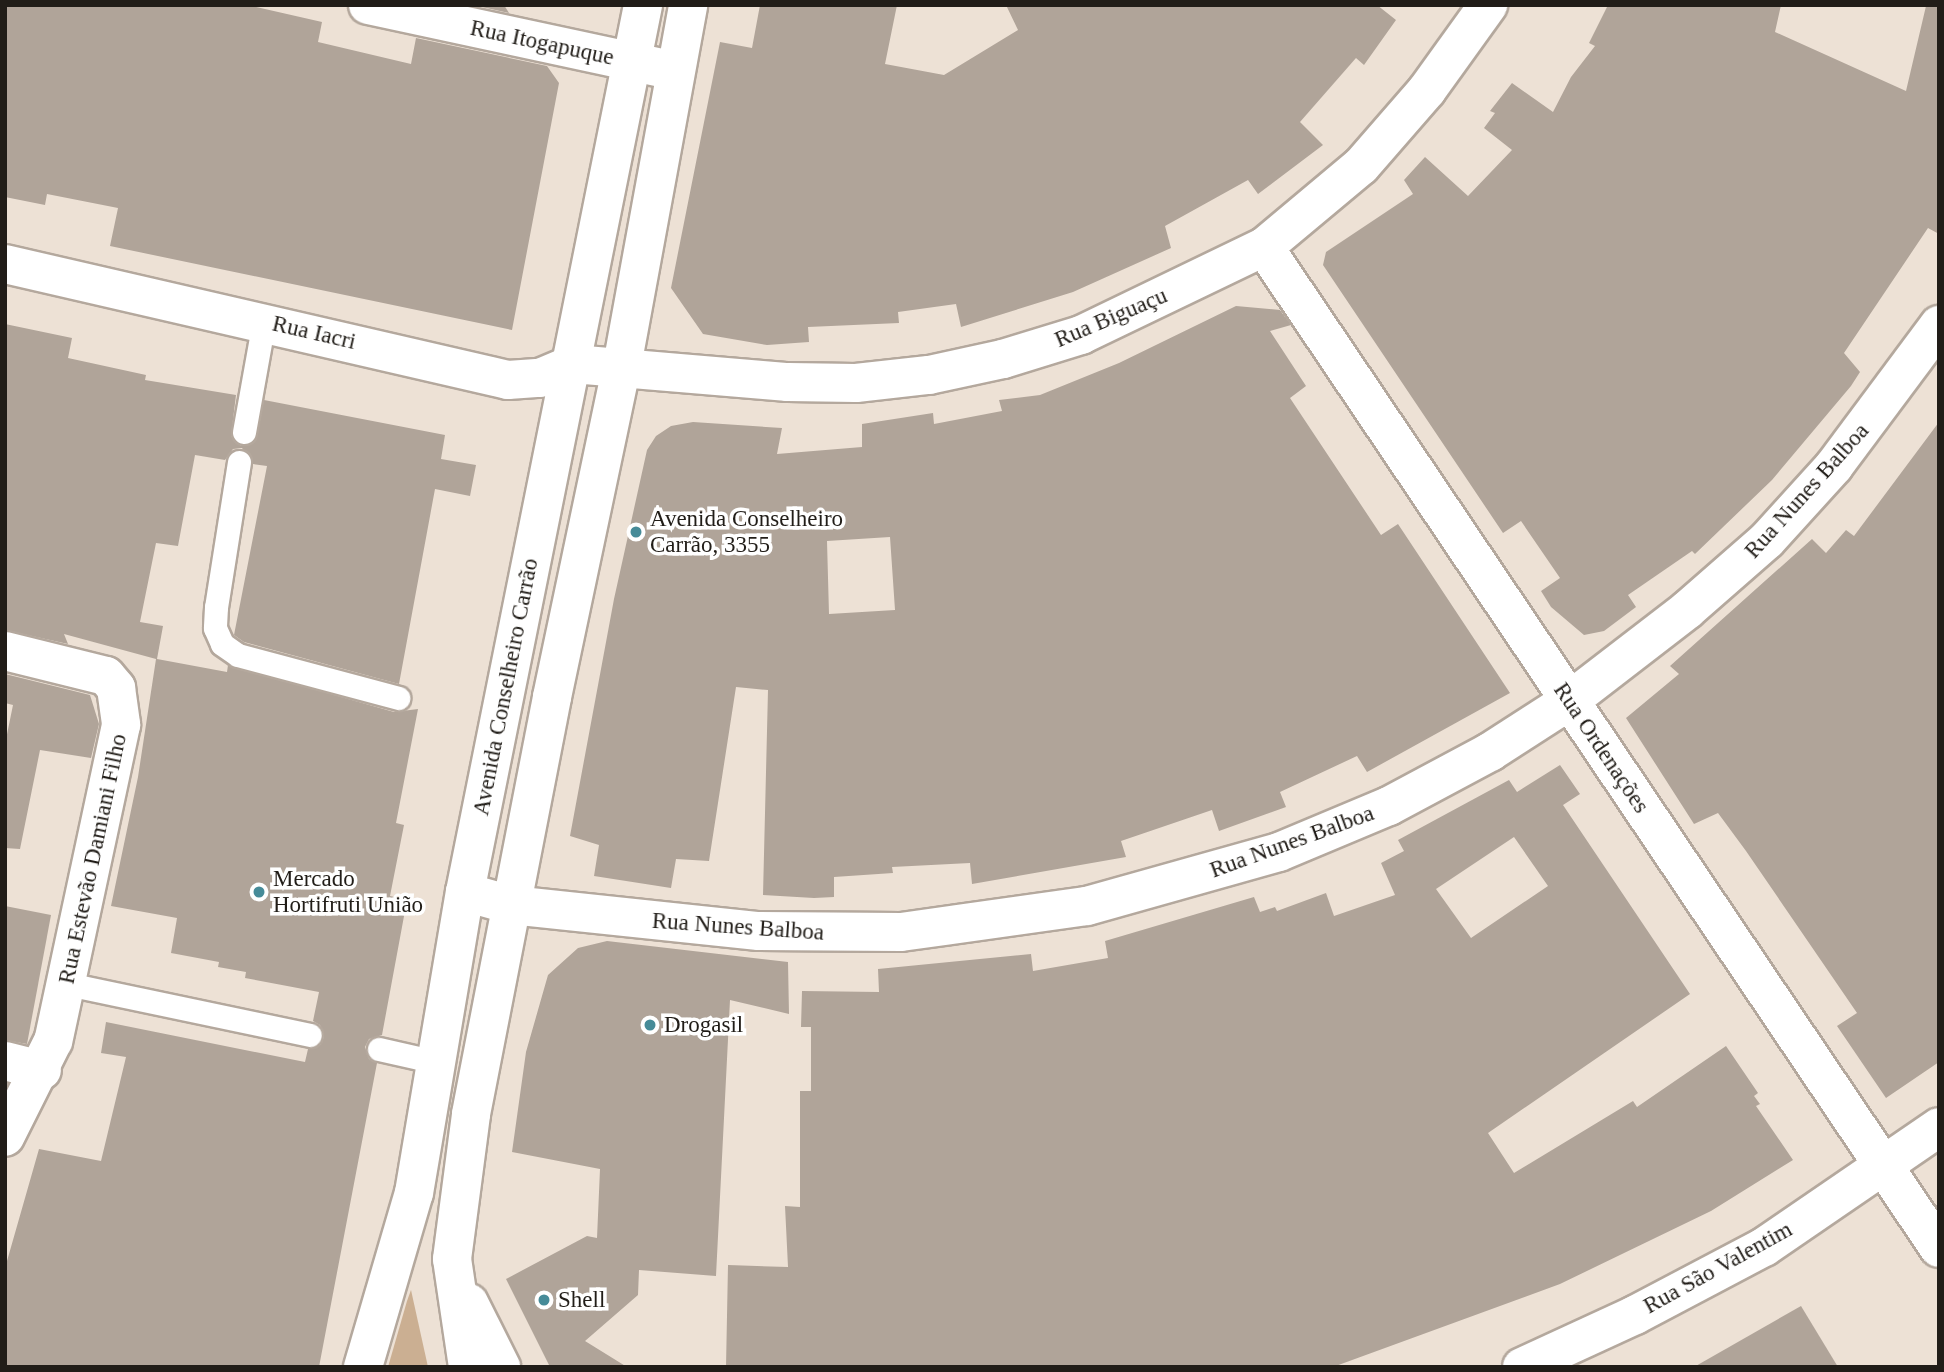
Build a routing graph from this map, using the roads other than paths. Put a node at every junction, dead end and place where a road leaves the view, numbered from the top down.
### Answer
1 (368, 5) edge
2 (643, 5) edge
3 (688, 5) edge
4 (1488, 5) edge
5 (633, 63) junction
6 (675, 71) junction
7 (1264, 247) junction
8 (5, 264) edge
9 (264, 321) junction
10 (1939, 325) edge
11 (573, 364) junction
12 (622, 366) junction
13 (244, 432) dead end
14 (239, 462) dead end
15 (5, 651) edge
16 (398, 698) dead end
17 (1569, 701) junction
18 (465, 892) junction
19 (511, 905) junction
20 (68, 984) junction
21 (310, 1035) dead end
22 (379, 1049) dead end
23 (5, 1061) edge
24 (436, 1062) junction
25 (42, 1070) junction
26 (1939, 1127) edge
27 (5, 1137) edge
28 (1882, 1165) junction
29 (1939, 1248) edge
30 (452, 1259) junction
31 (363, 1367) edge
32 (468, 1367) edge
33 (501, 1367) edge
34 (1522, 1367) edge

1 - 5 street, Rua Itogapuque
2 - 5 street, Avenida Conselheiro Carrão
3 - 6 street, Avenida Conselheiro Carrão
4 - 7 street, Rua Biguaçu
5 - 6 street, Rua Itogapuque
5 - 11 street, Avenida Conselheiro Carrão
6 - 12 street, Avenida Conselheiro Carrão
7 - 12 street, Rua Biguaçu
7 - 17 street, Rua Ordenações
8 - 9 street, Rua Iacri
9 - 11 street, Rua Iacri
9 - 13 lane
10 - 17 street, Rua Nunes Balboa
11 - 12 street, Rua Iacri
11 - 18 street, Avenida Conselheiro Carrão
12 - 19 street, Avenida Conselheiro Carrão
14 - 16 lane
15 - 20 street, Rua Estevão Damiani Filho
17 - 19 street, Rua Nunes Balboa
17 - 28 street, Rua Ordenações
18 - 19 street, Rua Nunes Balboa
18 - 24 street, Avenida Conselheiro Carrão
19 - 30 street, Avenida Conselheiro Carrão
20 - 21 lane
20 - 25 street, Rua Estevão Damiani Filho
22 - 24 lane
23 - 25 street
24 - 31 street, Avenida Conselheiro Carrão
25 - 27 street, Rua Estevão Damiani Filho
26 - 28 street, Rua São Valentim
28 - 29 street, Rua Ordenações
28 - 34 street, Rua São Valentim
30 - 32 street, Avenida Conselheiro Carrão
30 - 33 street

